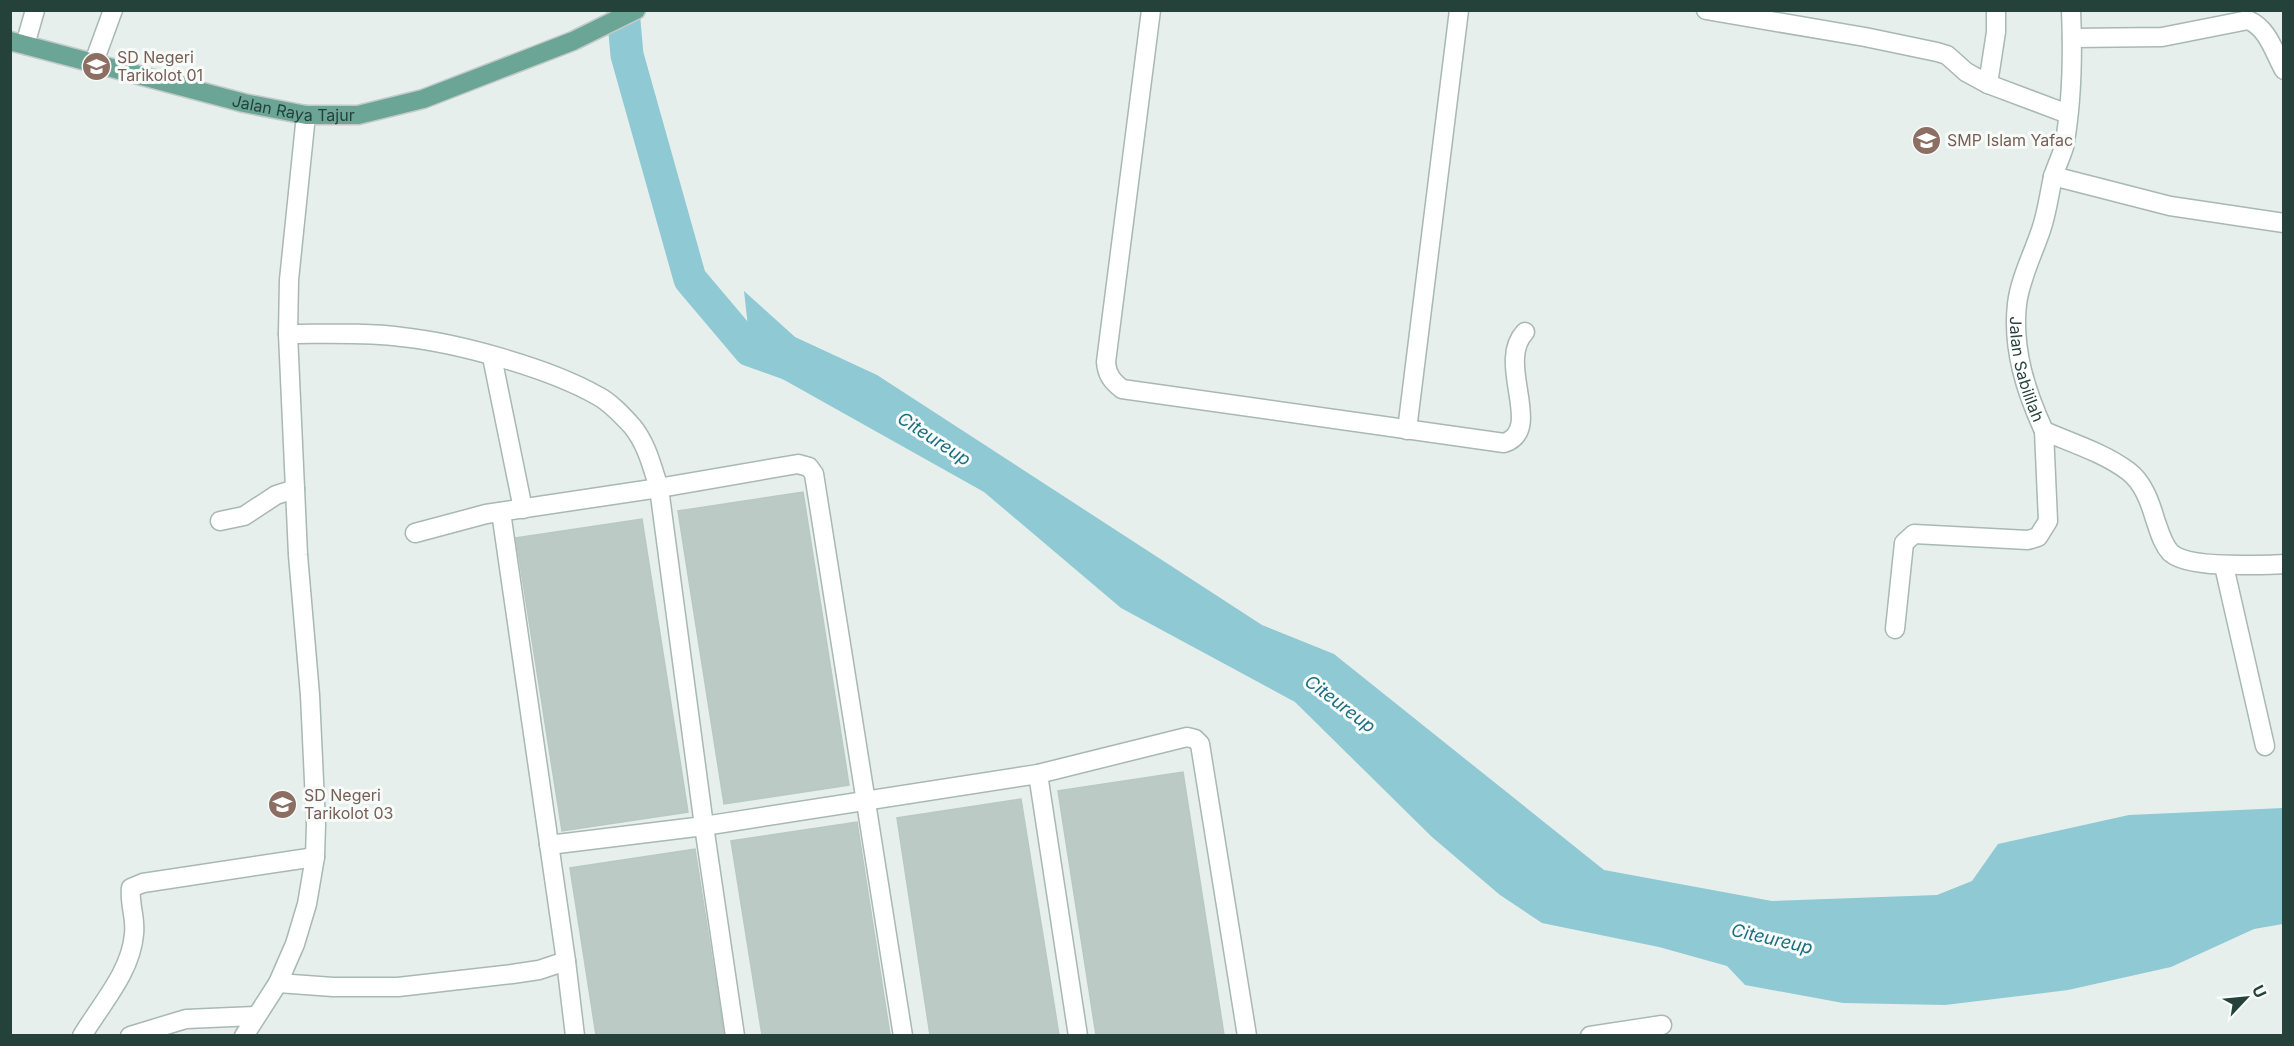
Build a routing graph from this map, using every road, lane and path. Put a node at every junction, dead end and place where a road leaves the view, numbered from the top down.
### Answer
1 (35, 10) edge
2 (113, 10) edge
3 (636, 10) edge
4 (1151, 10) edge
5 (1459, 10) edge
6 (1706, 10) edge
7 (1996, 10) edge
8 (2071, 10) edge
9 (2072, 38) junction
10 (18, 43) edge
11 (94, 62) junction
12 (2283, 70) edge
13 (1988, 84) junction
14 (2068, 114) junction
15 (306, 115) junction
16 (2053, 176) junction
17 (2283, 223) edge
18 (1526, 332) dead end
19 (288, 334) junction
20 (492, 357) junction
21 (1407, 430) junction
22 (2044, 431) junction
23 (659, 488) junction
24 (295, 489) junction
25 (523, 509) junction
26 (501, 512) junction
27 (220, 521) dead end
28 (415, 533) dead end
29 (2283, 564) edge
30 (2224, 566) junction
31 (1895, 629) dead end
32 (2265, 746) dead end
33 (1038, 774) junction
34 (866, 800) junction
35 (704, 826) junction
36 (549, 845) junction
37 (315, 857) junction
38 (566, 961) junction
39 (279, 983) junction
40 (255, 1016) junction
41 (1662, 1025) dead end
42 (82, 1035) edge
43 (130, 1035) edge
44 (244, 1035) edge
45 (575, 1035) edge
46 (735, 1035) edge
47 (903, 1035) edge
48 (1078, 1035) edge
49 (1247, 1035) edge
50 (1590, 1035) edge

1 - 10 street
2 - 11 street
3 - 15 main road, Jalan Raya Tajur
4 - 21 street
5 - 21 street
6 - 13 street
7 - 13 street
8 - 9 street, Jalan Sabililah
9 - 12 street
9 - 14 street, Jalan Sabililah
10 - 11 main road, Jalan Raya Tajur
11 - 15 main road, Jalan Raya Tajur
13 - 14 street
14 - 16 street, Jalan Sabililah
15 - 19 street
16 - 17 street
16 - 22 street, Jalan Sabililah
18 - 21 street
19 - 20 street
19 - 24 street
20 - 23 street
20 - 25 street
22 - 30 street, Jalan Sabililah
22 - 31 street
23 - 25 street
23 - 34 street
23 - 35 street
24 - 27 street
24 - 37 street
25 - 26 street
26 - 28 street
26 - 36 street
29 - 30 street, Jalan Sabililah
30 - 32 street
33 - 34 street
33 - 48 street
33 - 49 street
34 - 35 street
34 - 47 street
35 - 36 street
35 - 46 street
36 - 38 street
37 - 39 street
37 - 42 street
38 - 39 street
38 - 45 street
39 - 40 street
40 - 43 street
40 - 44 street
41 - 50 street

